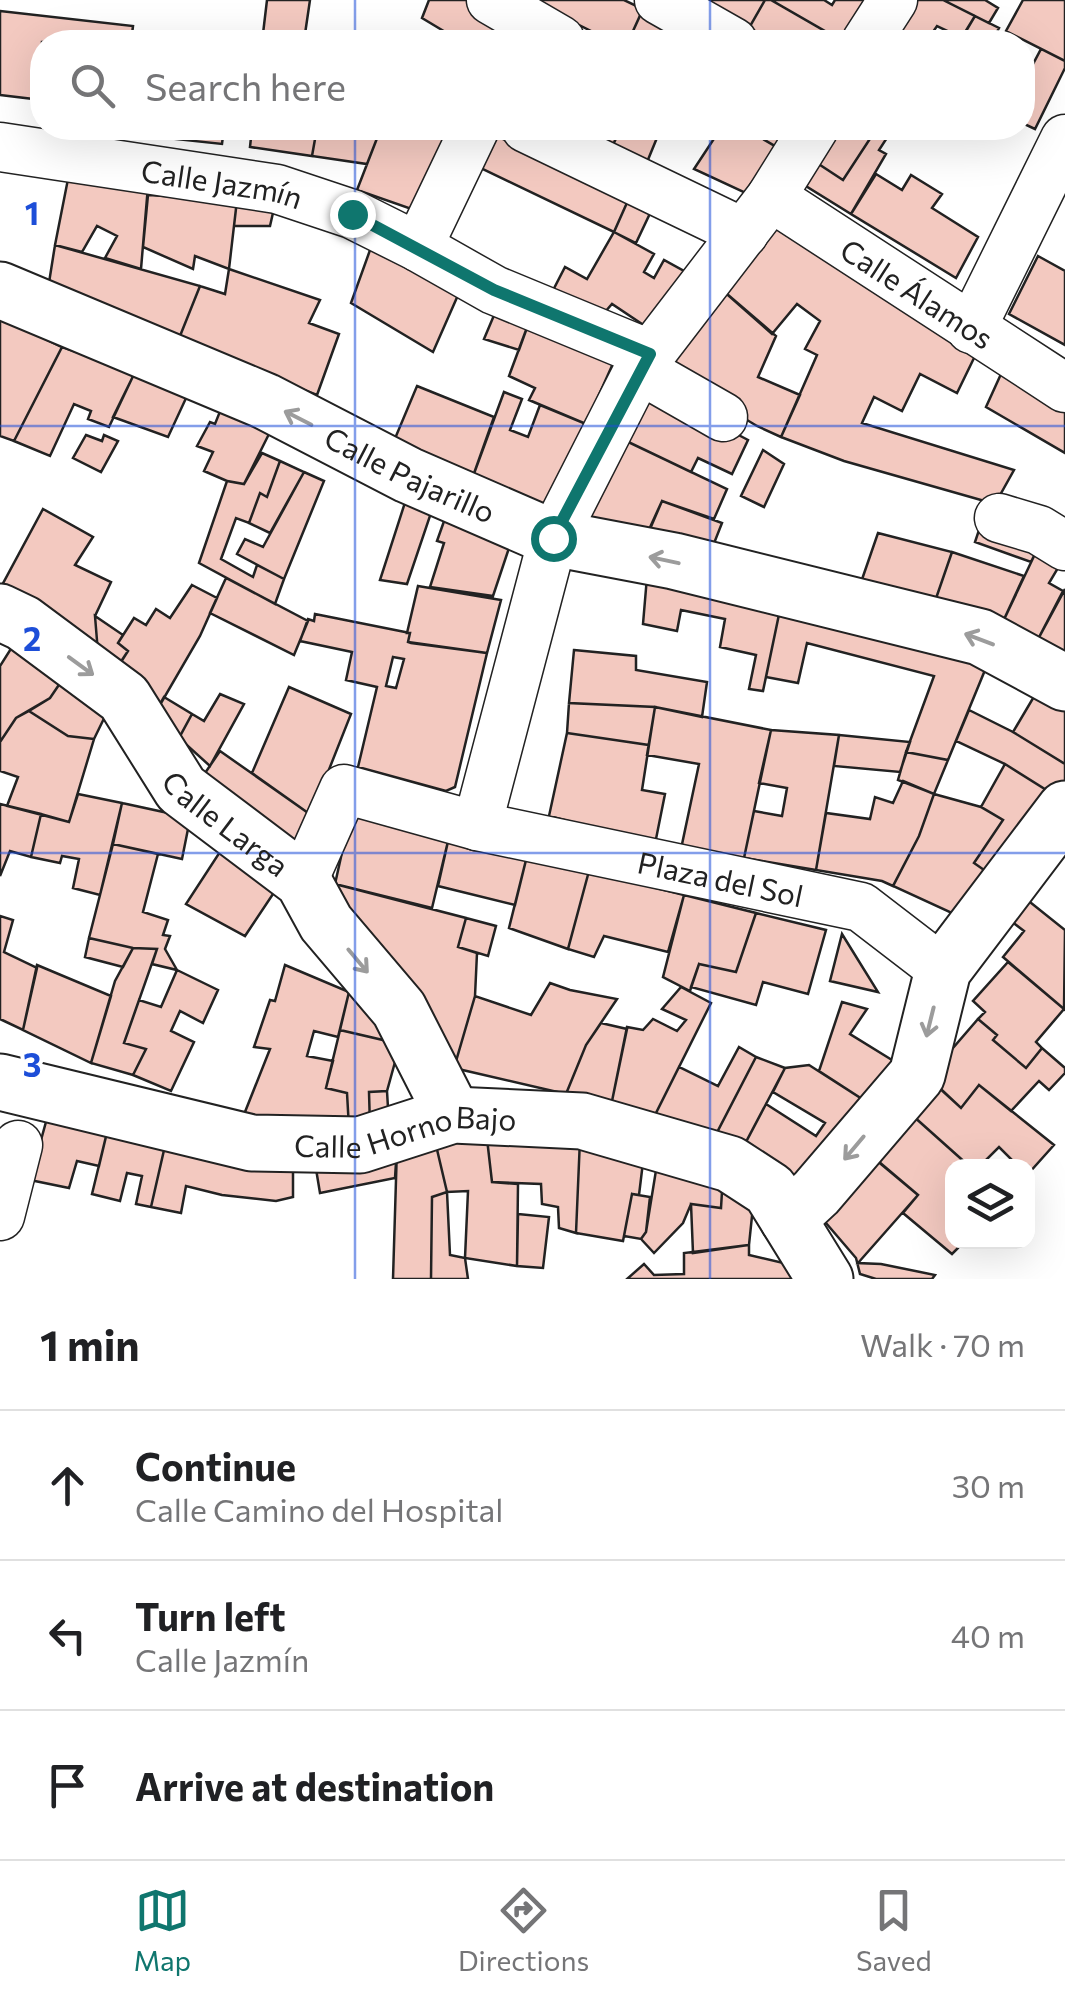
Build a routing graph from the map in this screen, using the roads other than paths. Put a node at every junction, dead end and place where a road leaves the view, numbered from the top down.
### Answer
1 (659, 0) edge
2 (892, 0) edge
3 (502, 2) edge
4 (545, 30) edge
5 (712, 30) edge
6 (873, 30) edge
7 (1065, 139) edge
8 (470, 140) edge
9 (561, 140) edge
10 (806, 140) edge
11 (0, 147) edge
12 (758, 215) junction
13 (418, 247) junction
14 (0, 290) edge
15 (971, 330) junction
16 (644, 362) junction
17 (1065, 388) edge
18 (723, 418) dead end
19 (999, 518) dead end
20 (553, 538) junction
21 (1065, 546) edge
22 (0, 612) edge
23 (1065, 683) edge
24 (1065, 809) edge
25 (476, 826) junction
26 (303, 881) junction
27 (957, 952) junction
28 (16, 1111) edge
29 (453, 1116) junction
30 (0, 1216) edge
31 (788, 1218) junction
32 (825, 1279) edge

1 - 5 street
2 - 6 street
3 - 4 street
7 - 15 street
8 - 13 street
9 - 12 street, Calle Álamos
10 - 12 street
11 - 13 street, Calle Jazmín
12 - 15 street, Calle Álamos
12 - 16 street
13 - 16 street, Calle Jazmín
20 -> 14 street, Calle Pajarillo
15 - 17 street, Calle Álamos
16 - 18 street, Calle Jazmín
16 - 20 street
19 - 21 street
23 -> 20 street, Calle Pajarillo
20 - 25 street
22 -> 26 street, Calle Larga
24 - 27 street
25 - 26 street, Plaza del Sol
25 - 27 street, Plaza del Sol
26 -> 29 street, Calle Larga
27 -> 31 street
28 - 29 street, Calle Horno Bajo
28 - 30 street
29 - 31 street, Calle Horno Bajo
31 - 32 street, Calle Horno Bajo

